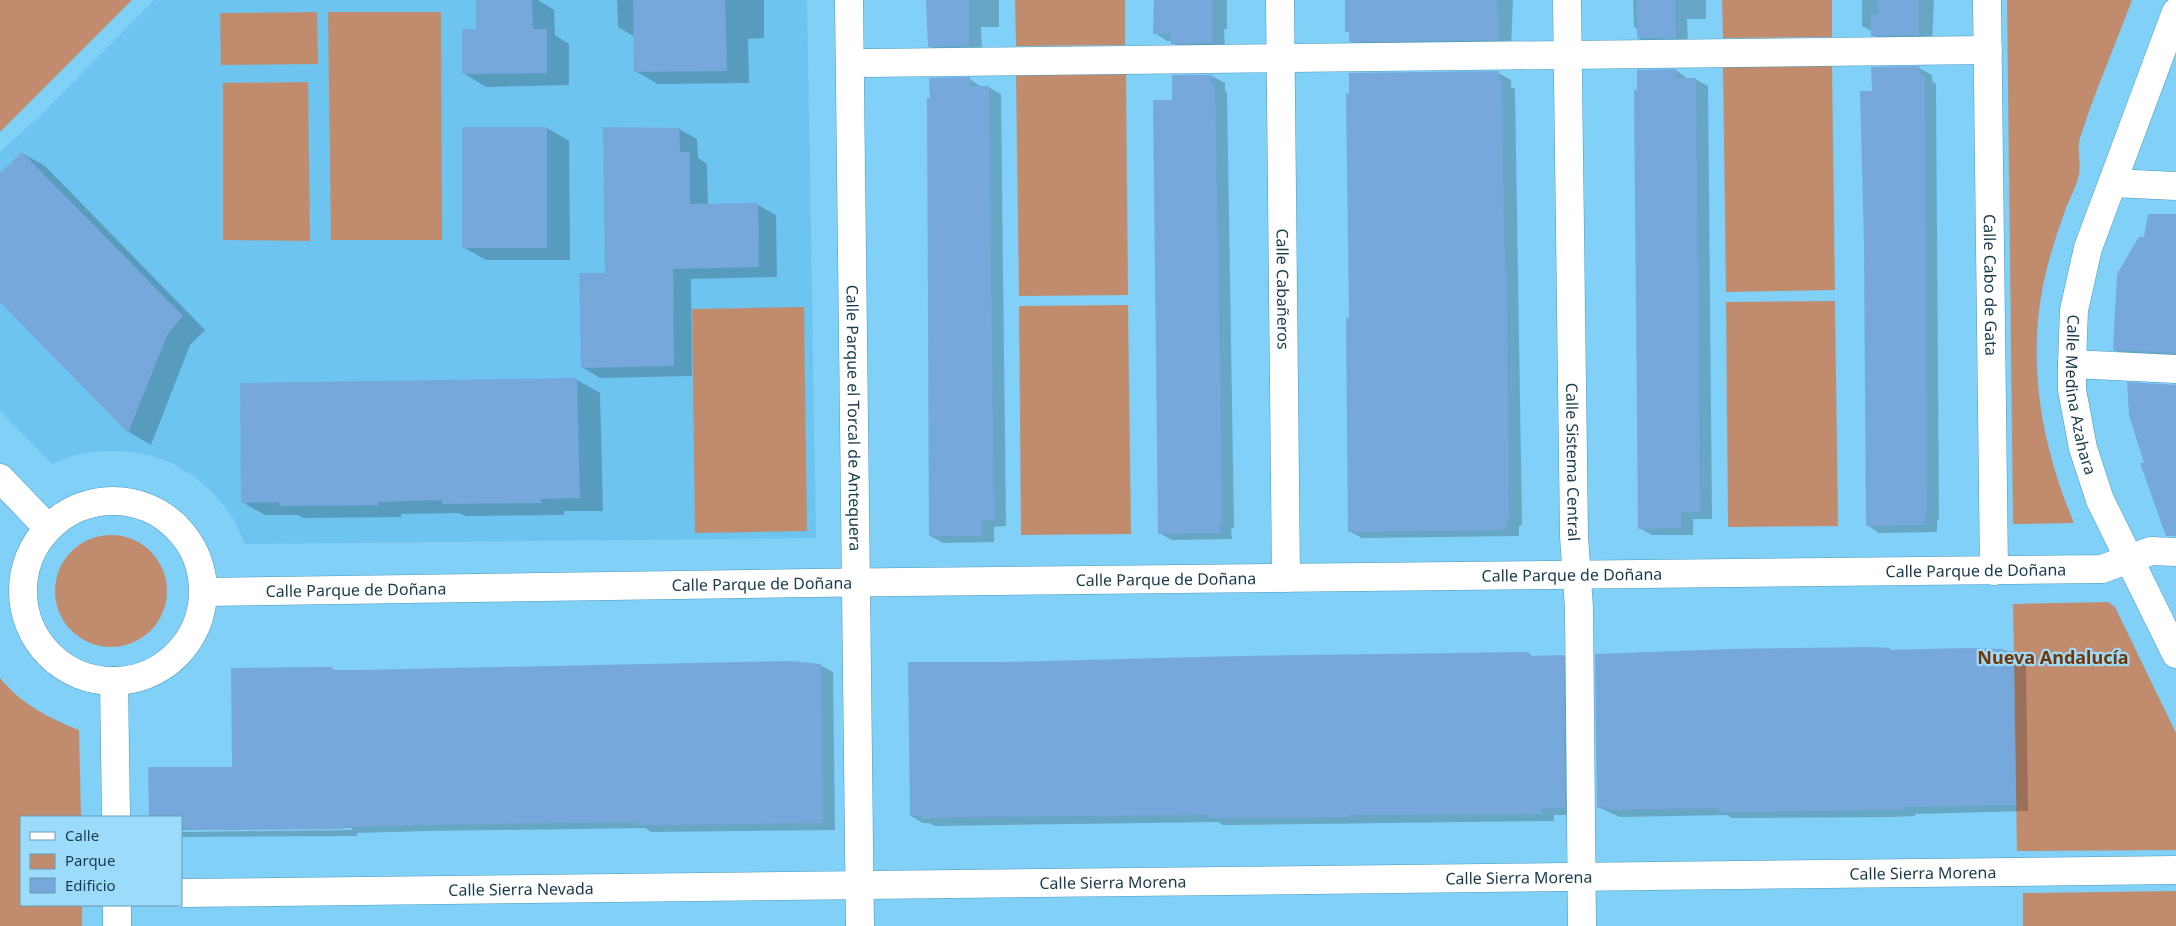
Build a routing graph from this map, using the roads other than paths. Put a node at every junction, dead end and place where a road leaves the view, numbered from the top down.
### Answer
1 (849, 0) edge
2 (1280, 0) edge
3 (1567, 0) edge
4 (1987, 0) edge
5 (2176, 12) edge
6 (1988, 50) junction
7 (1568, 54) junction
8 (1281, 58) junction
9 (867, 63) dead end
10 (2113, 183) junction
11 (2176, 186) edge
12 (2072, 364) junction
13 (2176, 368) edge
14 (0, 478) edge
15 (48, 528) junction
16 (2176, 552) edge
17 (2128, 560) junction
18 (1994, 570) junction
19 (1577, 574) junction
20 (1286, 578) junction
21 (856, 582) junction
22 (204, 592) junction
23 (2176, 654) edge
24 (114, 681) junction
25 (116, 816) edge
26 (2176, 870) edge
27 (1582, 878) junction
28 (860, 885) junction
29 (182, 893) edge
30 (116, 906) edge
31 (117, 926) edge
32 (860, 926) edge
33 (1582, 926) edge

1 - 21 street, Calle Parque el Torcal de Antequera
2 - 8 street, Calle Cabañeros
3 - 7 street, Calle Sistema Central
4 - 6 street, Calle Cabo de Gata
5 - 10 street, Calle Medina Azahara
6 - 7 street
6 - 18 street, Calle Cabo de Gata
7 - 8 street
7 - 19 street, Calle Sistema Central
8 - 9 street
8 - 20 street, Calle Cabañeros
10 - 11 street
10 - 12 street, Calle Medina Azahara
12 - 13 street
12 - 17 street, Calle Medina Azahara
14 - 15 street
15 - 22 street
15 - 24 street
16 - 17 street, Calle Parque de Doñana
17 - 18 street, Calle Parque de Doñana
17 - 23 street, Calle Medina Azahara
18 - 19 street, Calle Parque de Doñana
19 - 20 street, Calle Parque de Doñana
19 - 27 street, Calle Sistema Central
20 - 21 street, Calle Parque de Doñana
21 - 22 street, Calle Parque de Doñana
21 - 28 street, Calle Parque el Torcal de Antequera
22 - 24 street
24 - 25 street
26 - 27 street, Calle Sierra Morena
27 - 28 street, Calle Sierra Morena
27 - 33 street, Calle Sistema Central
28 - 29 street, Calle Sierra Nevada
28 - 32 street, Calle Parque el Torcal de Antequera
30 - 31 street

